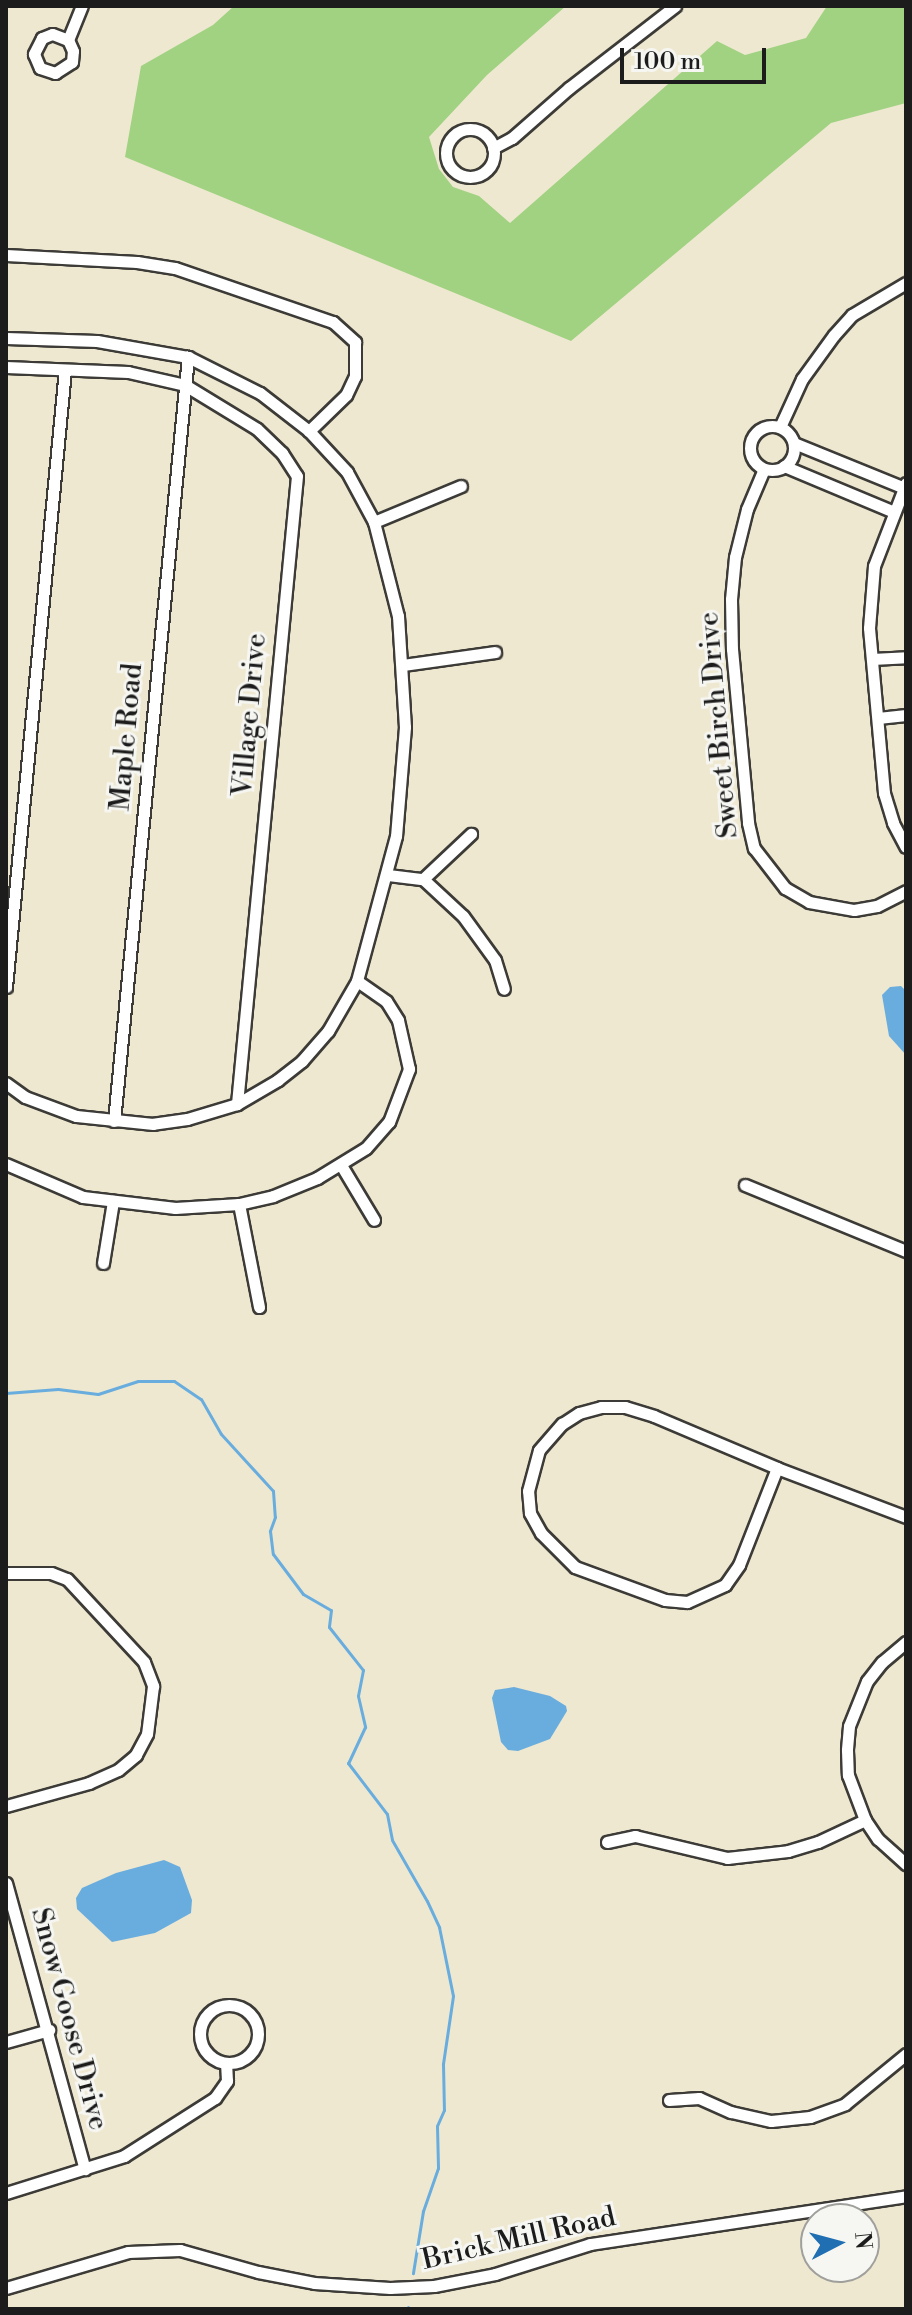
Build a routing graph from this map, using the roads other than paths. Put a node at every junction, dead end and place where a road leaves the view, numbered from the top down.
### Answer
1 (82, 6) edge
2 (675, 6) edge
3 (68, 40) dead end
4 (493, 148) junction
5 (6, 255) edge
6 (906, 283) edge
7 (6, 338) edge
8 (188, 357) junction
9 (6, 367) edge
10 (65, 370) junction
11 (185, 385) junction
12 (780, 427) junction
13 (309, 431) junction
14 (794, 443) junction
15 (784, 466) junction
16 (764, 469) junction
17 (461, 486) dead end
18 (905, 486) edge
19 (900, 505) edge
20 (374, 522) junction
21 (495, 652) dead end
22 (906, 657) edge
23 (872, 659) junction
24 (403, 665) junction
25 (906, 715) edge
26 (878, 718) junction
27 (471, 834) dead end
28 (906, 847) edge
29 (388, 875) junction
30 (423, 879) junction
31 (906, 891) edge
32 (357, 981) junction
33 (6, 987) edge
34 (504, 989) dead end
35 (6, 1083) edge
36 (237, 1104) junction
37 (114, 1121) junction
38 (6, 1164) edge
39 (341, 1165) junction
40 (745, 1185) dead end
41 (113, 1201) junction
42 (239, 1204) junction
43 (374, 1220) dead end
44 (906, 1251) edge
45 (103, 1263) dead end
46 (259, 1307) dead end
47 (777, 1468) junction
48 (906, 1517) edge
49 (6, 1573) edge
50 (906, 1642) edge
51 (6, 1806) edge
52 (865, 1820) junction
53 (607, 1842) dead end
54 (906, 1864) edge
55 (6, 1883) edge
56 (49, 2030) junction
57 (6, 2042) edge
58 (906, 2054) edge
59 (226, 2063) junction
60 (669, 2100) dead end
61 (85, 2169) junction
62 (6, 2193) edge
63 (906, 2196) edge
64 (6, 2288) edge

1 - 3 street
2 - 4 street
4 - 4 street
5 - 13 street
6 - 12 street
7 - 8 street
8 - 11 street, Maple Road
8 - 13 street
9 - 10 street, Village Drive
10 - 11 street, Village Drive
10 - 33 street
11 - 36 street, Village Drive
11 - 37 street, Maple Road
12 - 14 street
12 - 16 street
13 - 20 street
14 - 15 street
14 - 18 street
15 - 16 street
15 - 19 street
16 - 31 street, Sweet Birch Drive
17 - 20 street
18 - 19 street
19 - 23 street
20 - 24 street
21 - 24 street
22 - 23 street
23 - 26 street
24 - 29 street
25 - 26 street
26 - 28 street
27 - 30 street
29 - 30 street
29 - 32 street
30 - 34 street
32 - 36 street
32 - 39 street
35 - 37 street
36 - 37 street
38 - 41 street
39 - 42 street
39 - 43 street
40 - 44 street
41 - 42 street
41 - 45 street
42 - 46 street
47 - 47 street
47 - 48 street
49 - 51 street
50 - 52 street
52 - 53 street
52 - 54 street
55 - 56 street, Snow Goose Drive
56 - 57 street
56 - 61 street, Snow Goose Drive
58 - 60 street
59 - 59 street
59 - 61 street
61 - 62 street
63 - 64 street, Brick Mill Road

